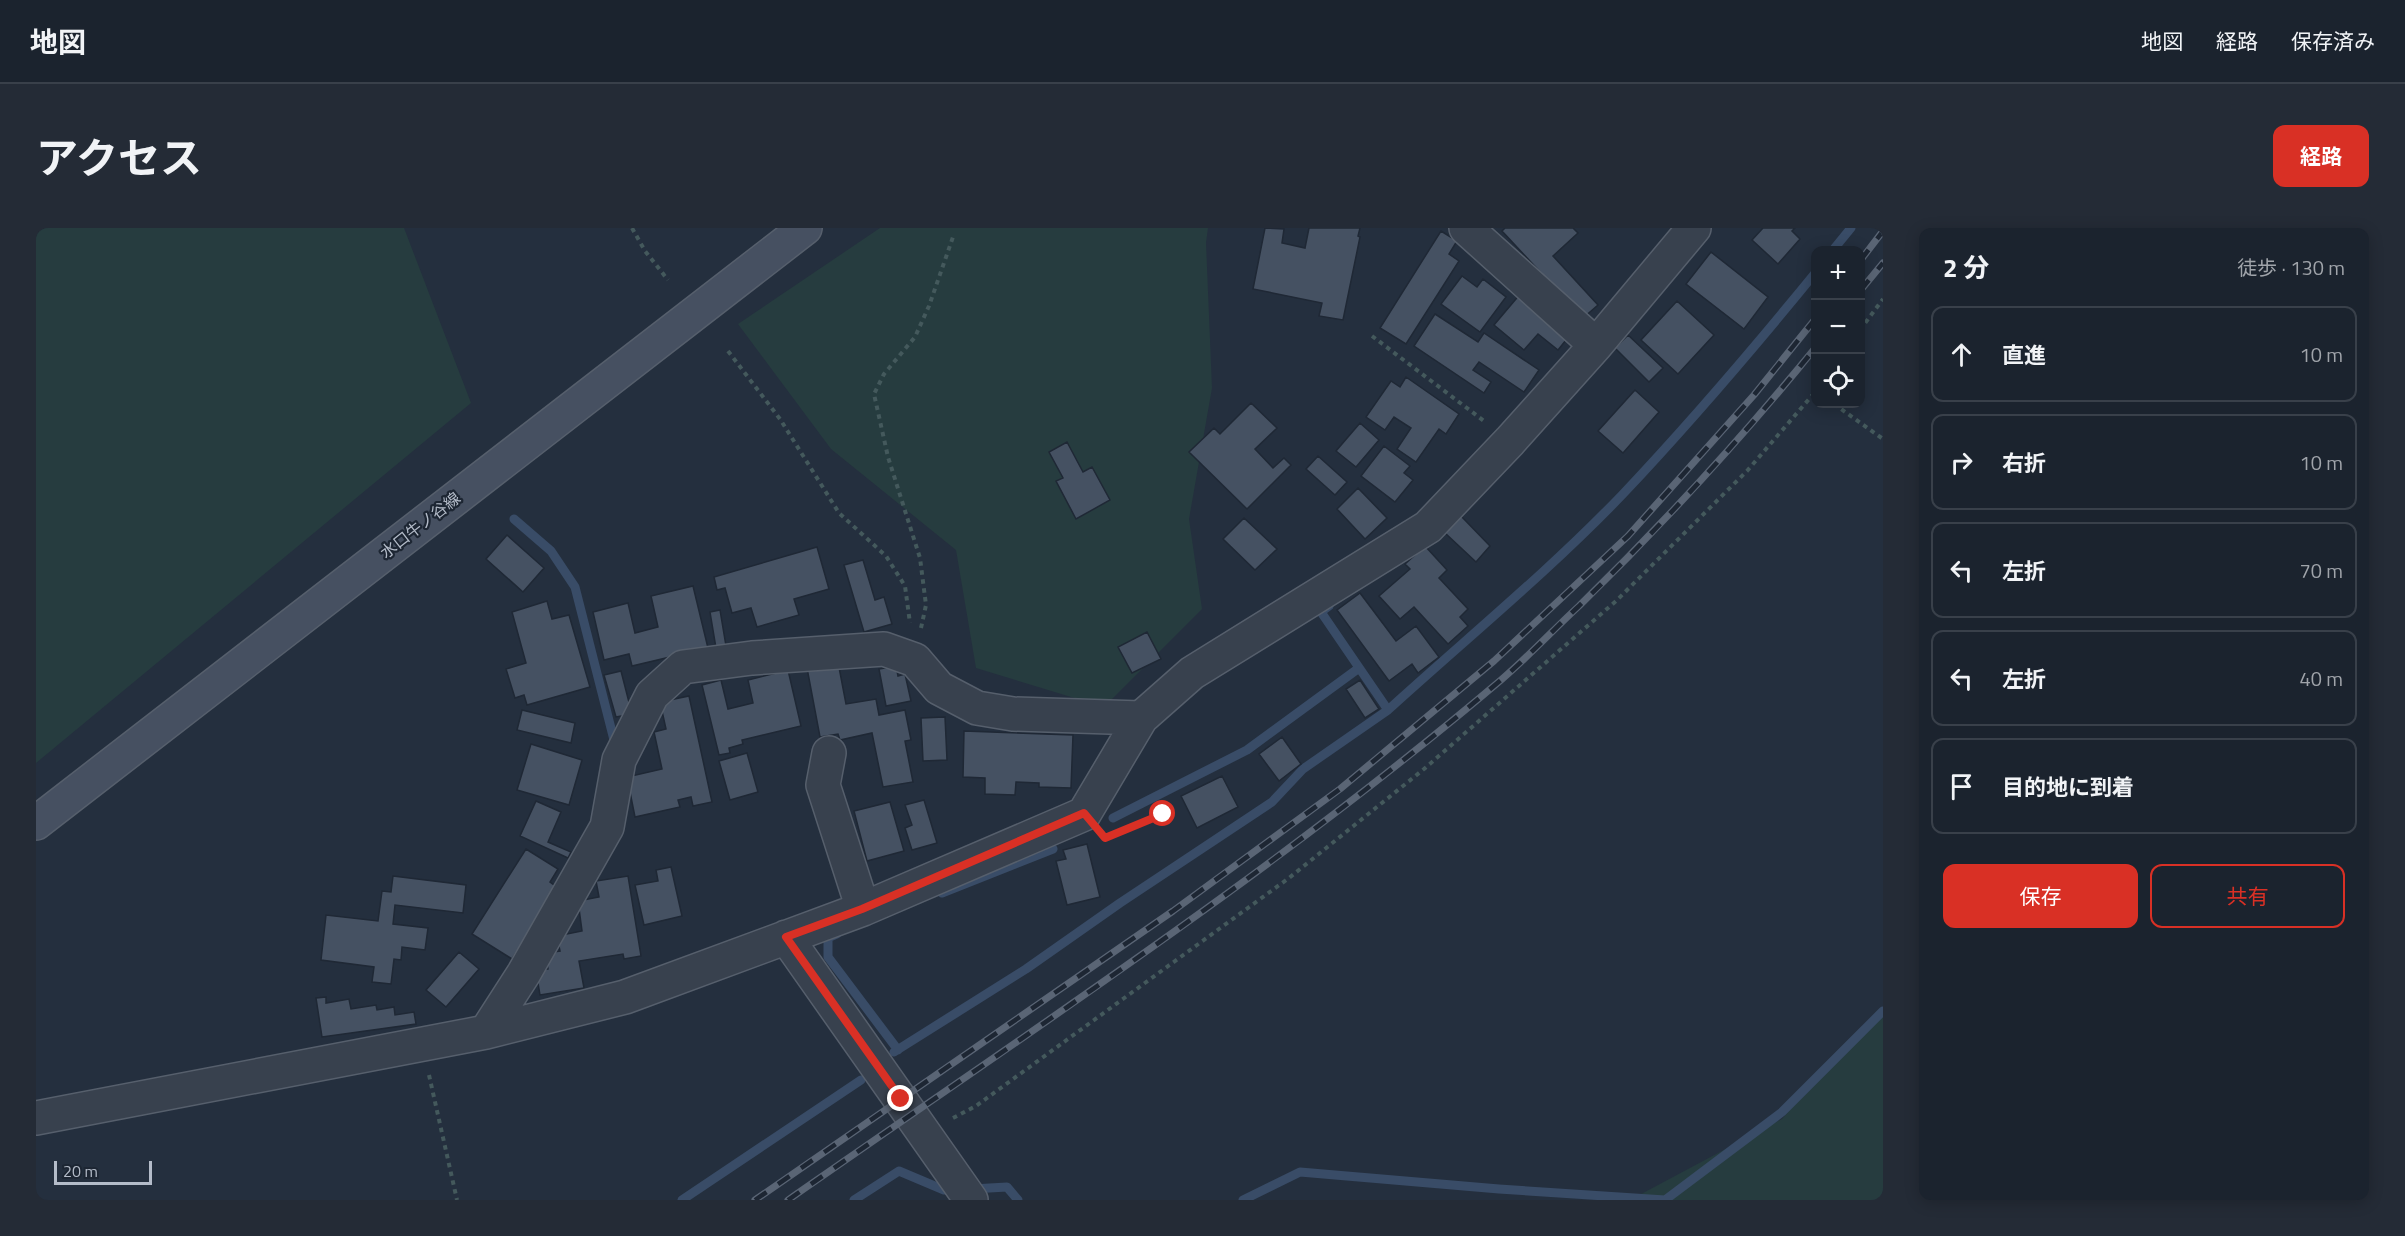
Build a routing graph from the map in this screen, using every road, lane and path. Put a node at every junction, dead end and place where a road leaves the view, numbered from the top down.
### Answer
1 (632, 228) edge
2 (805, 228) edge
3 (1466, 228) edge
4 (1694, 228) edge
5 (954, 234) dead end
6 (668, 280) dead end
7 (1883, 299) edge
8 (1865, 323) edge
9 (1372, 336) dead end
10 (1596, 345) junction
11 (728, 351) dead end
12 (1811, 396) edge
13 (1840, 408) edge
14 (1883, 439) edge
15 (1510, 441) junction
16 (915, 660) junction
17 (1141, 718) junction
18 (829, 753) dead end
19 (1084, 813) junction
20 (1163, 814) dead end
21 (36, 823) edge
22 (862, 909) junction
23 (786, 937) junction
24 (486, 1032) junction
25 (422, 1045) junction
26 (36, 1118) edge
27 (925, 1132) junction
28 (458, 1200) edge
29 (972, 1200) edge

1 - 6 path
2 - 21 main road, 水口牛ノ谷線
3 - 10 street
4 - 10 street
5 - 16 path
7 - 8 path
9 - 15 path
10 - 15 street
11 - 16 path
12 - 27 path
13 - 14 path
15 - 17 street
16 - 17 street
16 - 24 street
17 - 19 street
18 - 22 street
19 - 20 path
19 - 22 street
22 - 23 street
23 - 24 street
23 - 27 street
24 - 25 street
25 - 26 street
25 - 28 path
27 - 29 street

